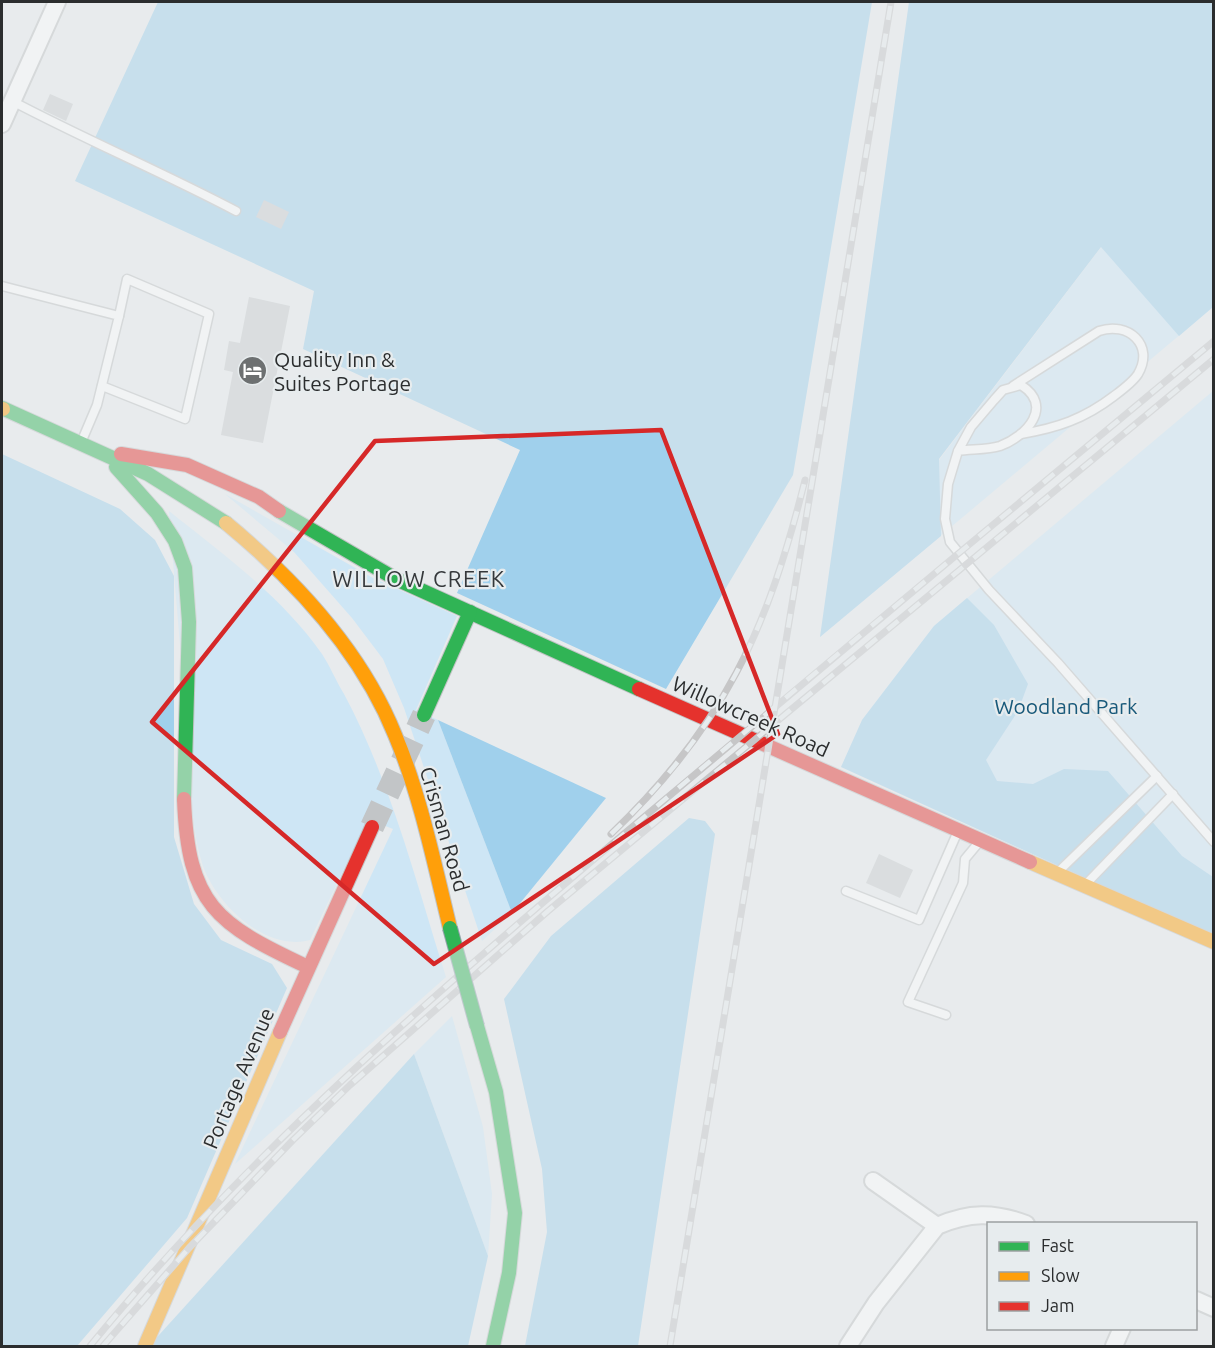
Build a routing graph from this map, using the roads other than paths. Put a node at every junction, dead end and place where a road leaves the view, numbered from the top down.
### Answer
1 (57, 2) edge
2 (11, 101) junction
3 (2, 124) edge
4 (236, 211) dead end
5 (2, 286) edge
6 (119, 316) junction
7 (102, 386) junction
8 (1013, 386) junction
9 (2, 408) edge
10 (1020, 434) junction
11 (81, 443) junction
12 (98, 450) junction
13 (958, 451) junction
14 (470, 612) junction
15 (423, 714) tunnel mouth
16 (1156, 776) junction
17 (1173, 794) junction
18 (372, 827) tunnel mouth
19 (958, 831) junction
20 (980, 841) junction
21 (1214, 842) edge
22 (1057, 874) junction
23 (1084, 886) junction
24 (846, 891) dead end
25 (1214, 942) edge
26 (308, 967) junction
27 (946, 1015) dead end
28 (873, 1181) dead end
29 (1019, 1222) edge
30 (938, 1226) junction
31 (1197, 1300) edge
32 (1214, 1308) edge
33 (1122, 1330) edge
34 (145, 1347) edge
35 (493, 1347) edge
36 (848, 1347) edge
37 (1114, 1347) edge

1 - 2 street
2 - 3 street
2 - 4 lane
5 - 6 lane
6 - 7 lane
6 - 7 lane
7 - 11 lane
8 - 10 lane
8 - 10 lane
8 - 13 lane
9 - 11 main road
10 - 13 lane
11 - 12 main road
12 - 14 main road, Willowcreek Road
12 - 26 main road
12 - 35 main road, Crisman Road, bridge
13 - 16 lane
14 - 15 main road
14 - 19 main road, Willowcreek Road
16 - 17 lane
16 - 22 lane
17 - 21 lane
17 - 23 lane
18 - 26 main road, Portage Avenue
19 - 20 main road, Willowcreek Road
19 - 24 lane
20 - 22 main road, Willowcreek Road
20 - 27 lane
22 - 23 main road, Willowcreek Road
23 - 25 main road, Willowcreek Road
26 - 34 main road, Portage Avenue
28 - 30 street
29 - 30 street
30 - 36 street
31 - 32 street
33 - 37 street

